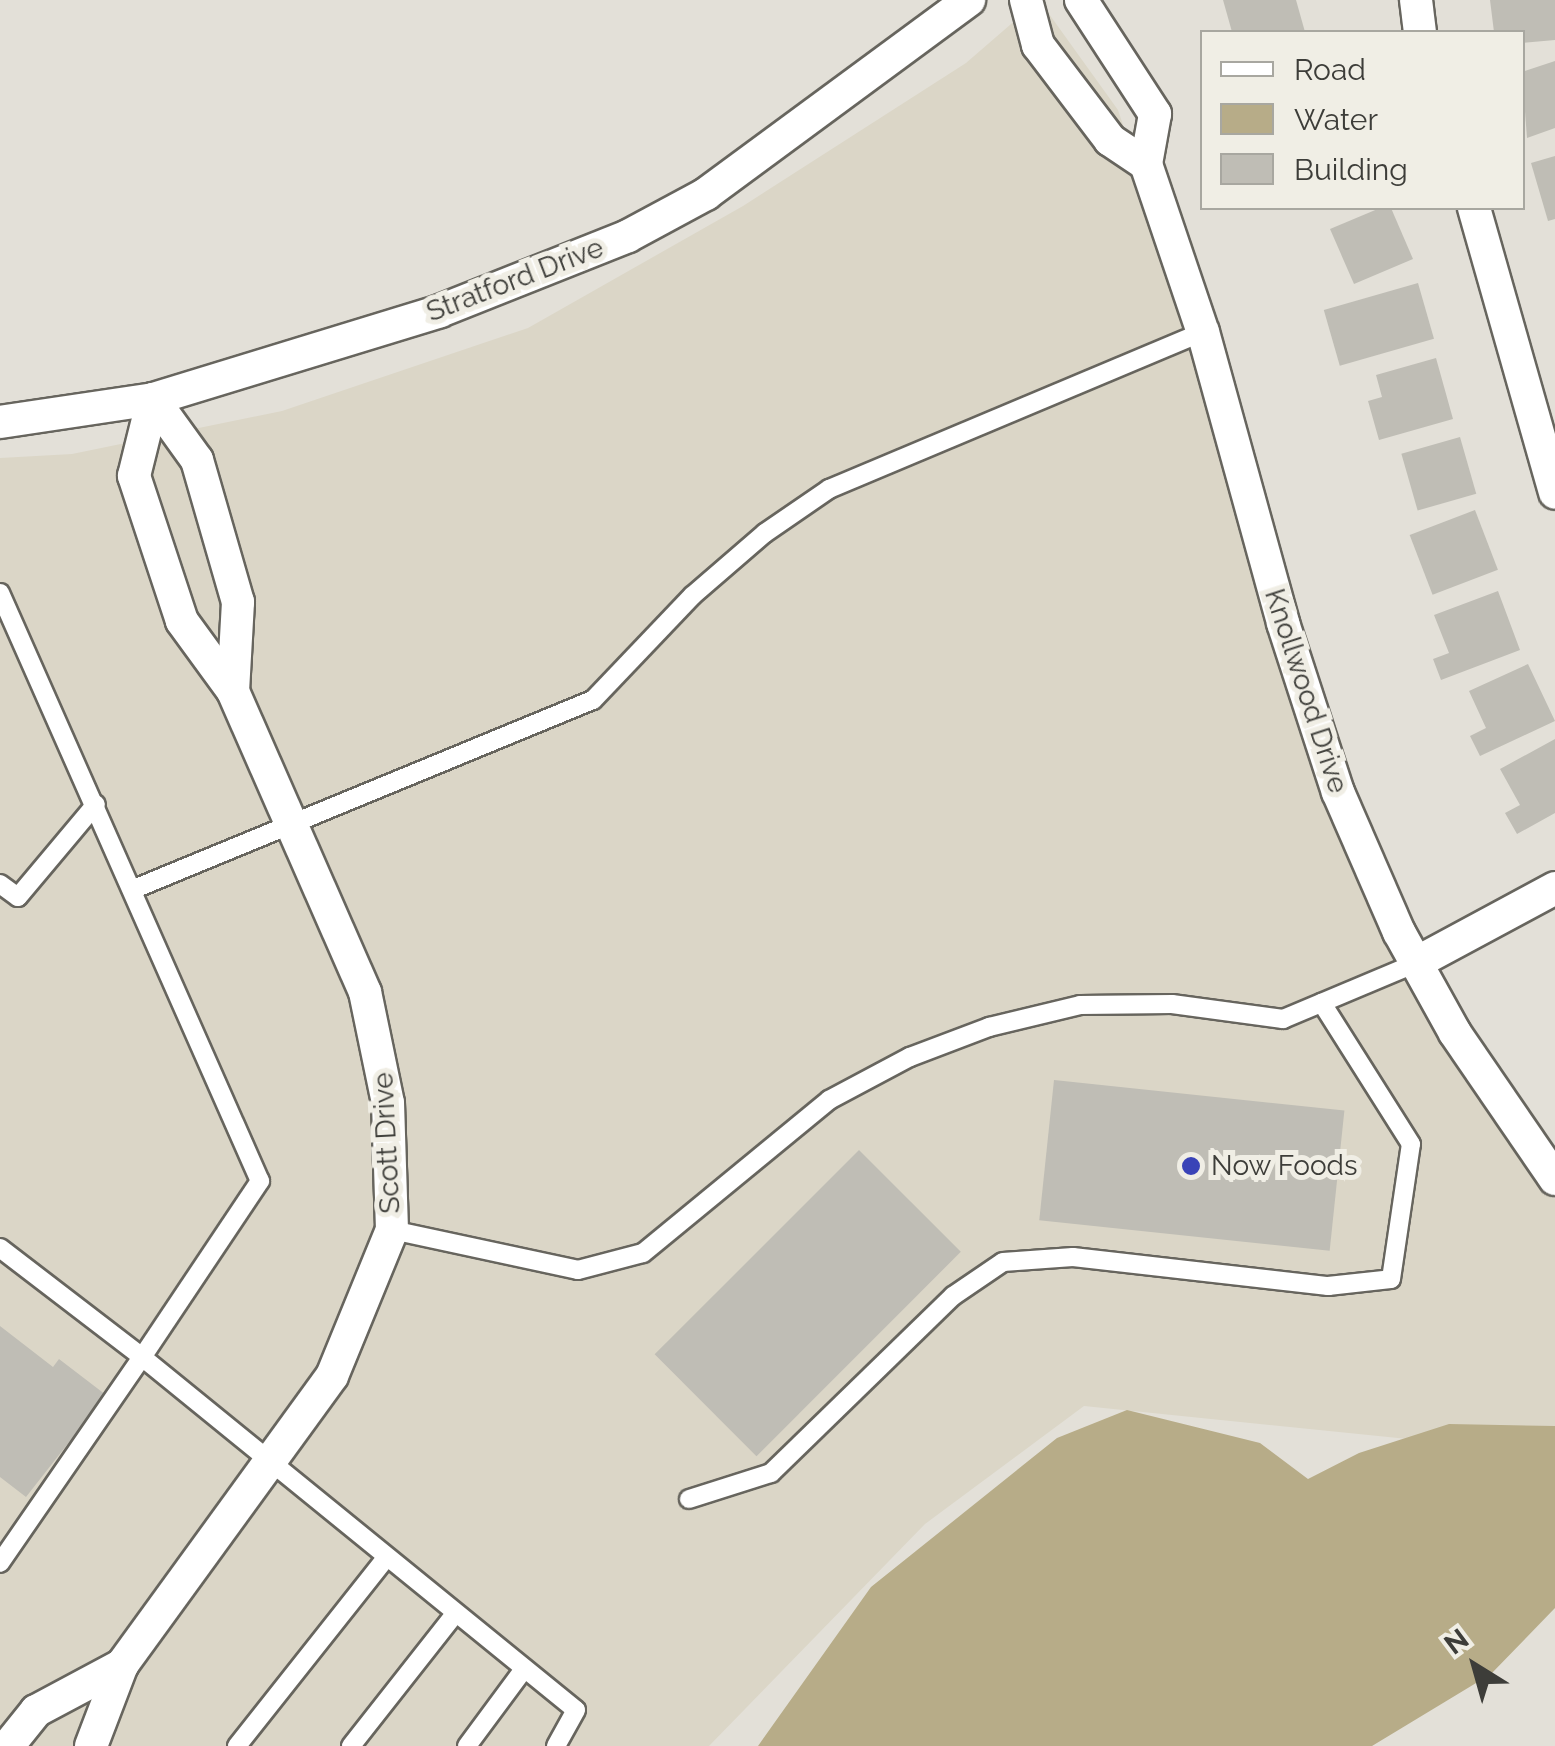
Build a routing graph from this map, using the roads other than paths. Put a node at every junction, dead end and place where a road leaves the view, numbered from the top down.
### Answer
1 (968, 0) edge
2 (1026, 0) edge
3 (1081, 0) edge
4 (1416, 0) edge
5 (1420, 30) edge
6 (1146, 164) junction
7 (1475, 210) edge
8 (1203, 332) junction
9 (153, 400) junction
10 (0, 422) edge
11 (1555, 493) edge
12 (0, 593) edge
13 (233, 691) junction
14 (96, 804) junction
15 (292, 824) junction
16 (0, 884) edge
17 (1555, 888) edge
18 (134, 889) junction
19 (1416, 963) junction
20 (1322, 1003) junction
21 (1555, 1179) edge
22 (392, 1230) junction
23 (0, 1248) edge
24 (142, 1357) junction
25 (268, 1464) junction
26 (689, 1499) dead end
27 (6, 1541) edge
28 (386, 1558) junction
29 (0, 1563) edge
30 (456, 1614) junction
31 (122, 1665) junction
32 (524, 1669) junction
33 (8, 1746) edge
34 (91, 1746) edge
35 (237, 1746) edge
36 (351, 1746) edge
37 (467, 1746) edge
38 (556, 1746) edge

1 - 9 street, Stratford Drive
2 - 6 street
3 - 6 street, Knollwood Drive
4 - 5 street
6 - 8 street, Knollwood Drive
7 - 11 street
8 - 15 lane
8 - 19 street, Knollwood Drive
9 - 10 street, Stratford Drive
9 - 13 street, Scott Drive
9 - 13 street, Scott Drive
12 - 14 lane
13 - 15 street, Scott Drive
14 - 16 lane
14 - 18 lane
15 - 18 lane
15 - 22 street, Scott Drive
17 - 19 street
18 - 24 lane
19 - 20 lane
19 - 21 street, Knollwood Drive
20 - 22 lane
20 - 26 lane
22 - 25 street, Scott Drive
23 - 24 lane
24 - 25 lane
24 - 27 lane
25 - 28 lane
25 - 31 street, Scott Drive
27 - 29 lane
28 - 30 lane
28 - 35 lane
30 - 32 lane
30 - 36 lane
31 - 33 street, Scott Drive
31 - 34 street, Scott Drive
32 - 37 lane
32 - 38 lane

